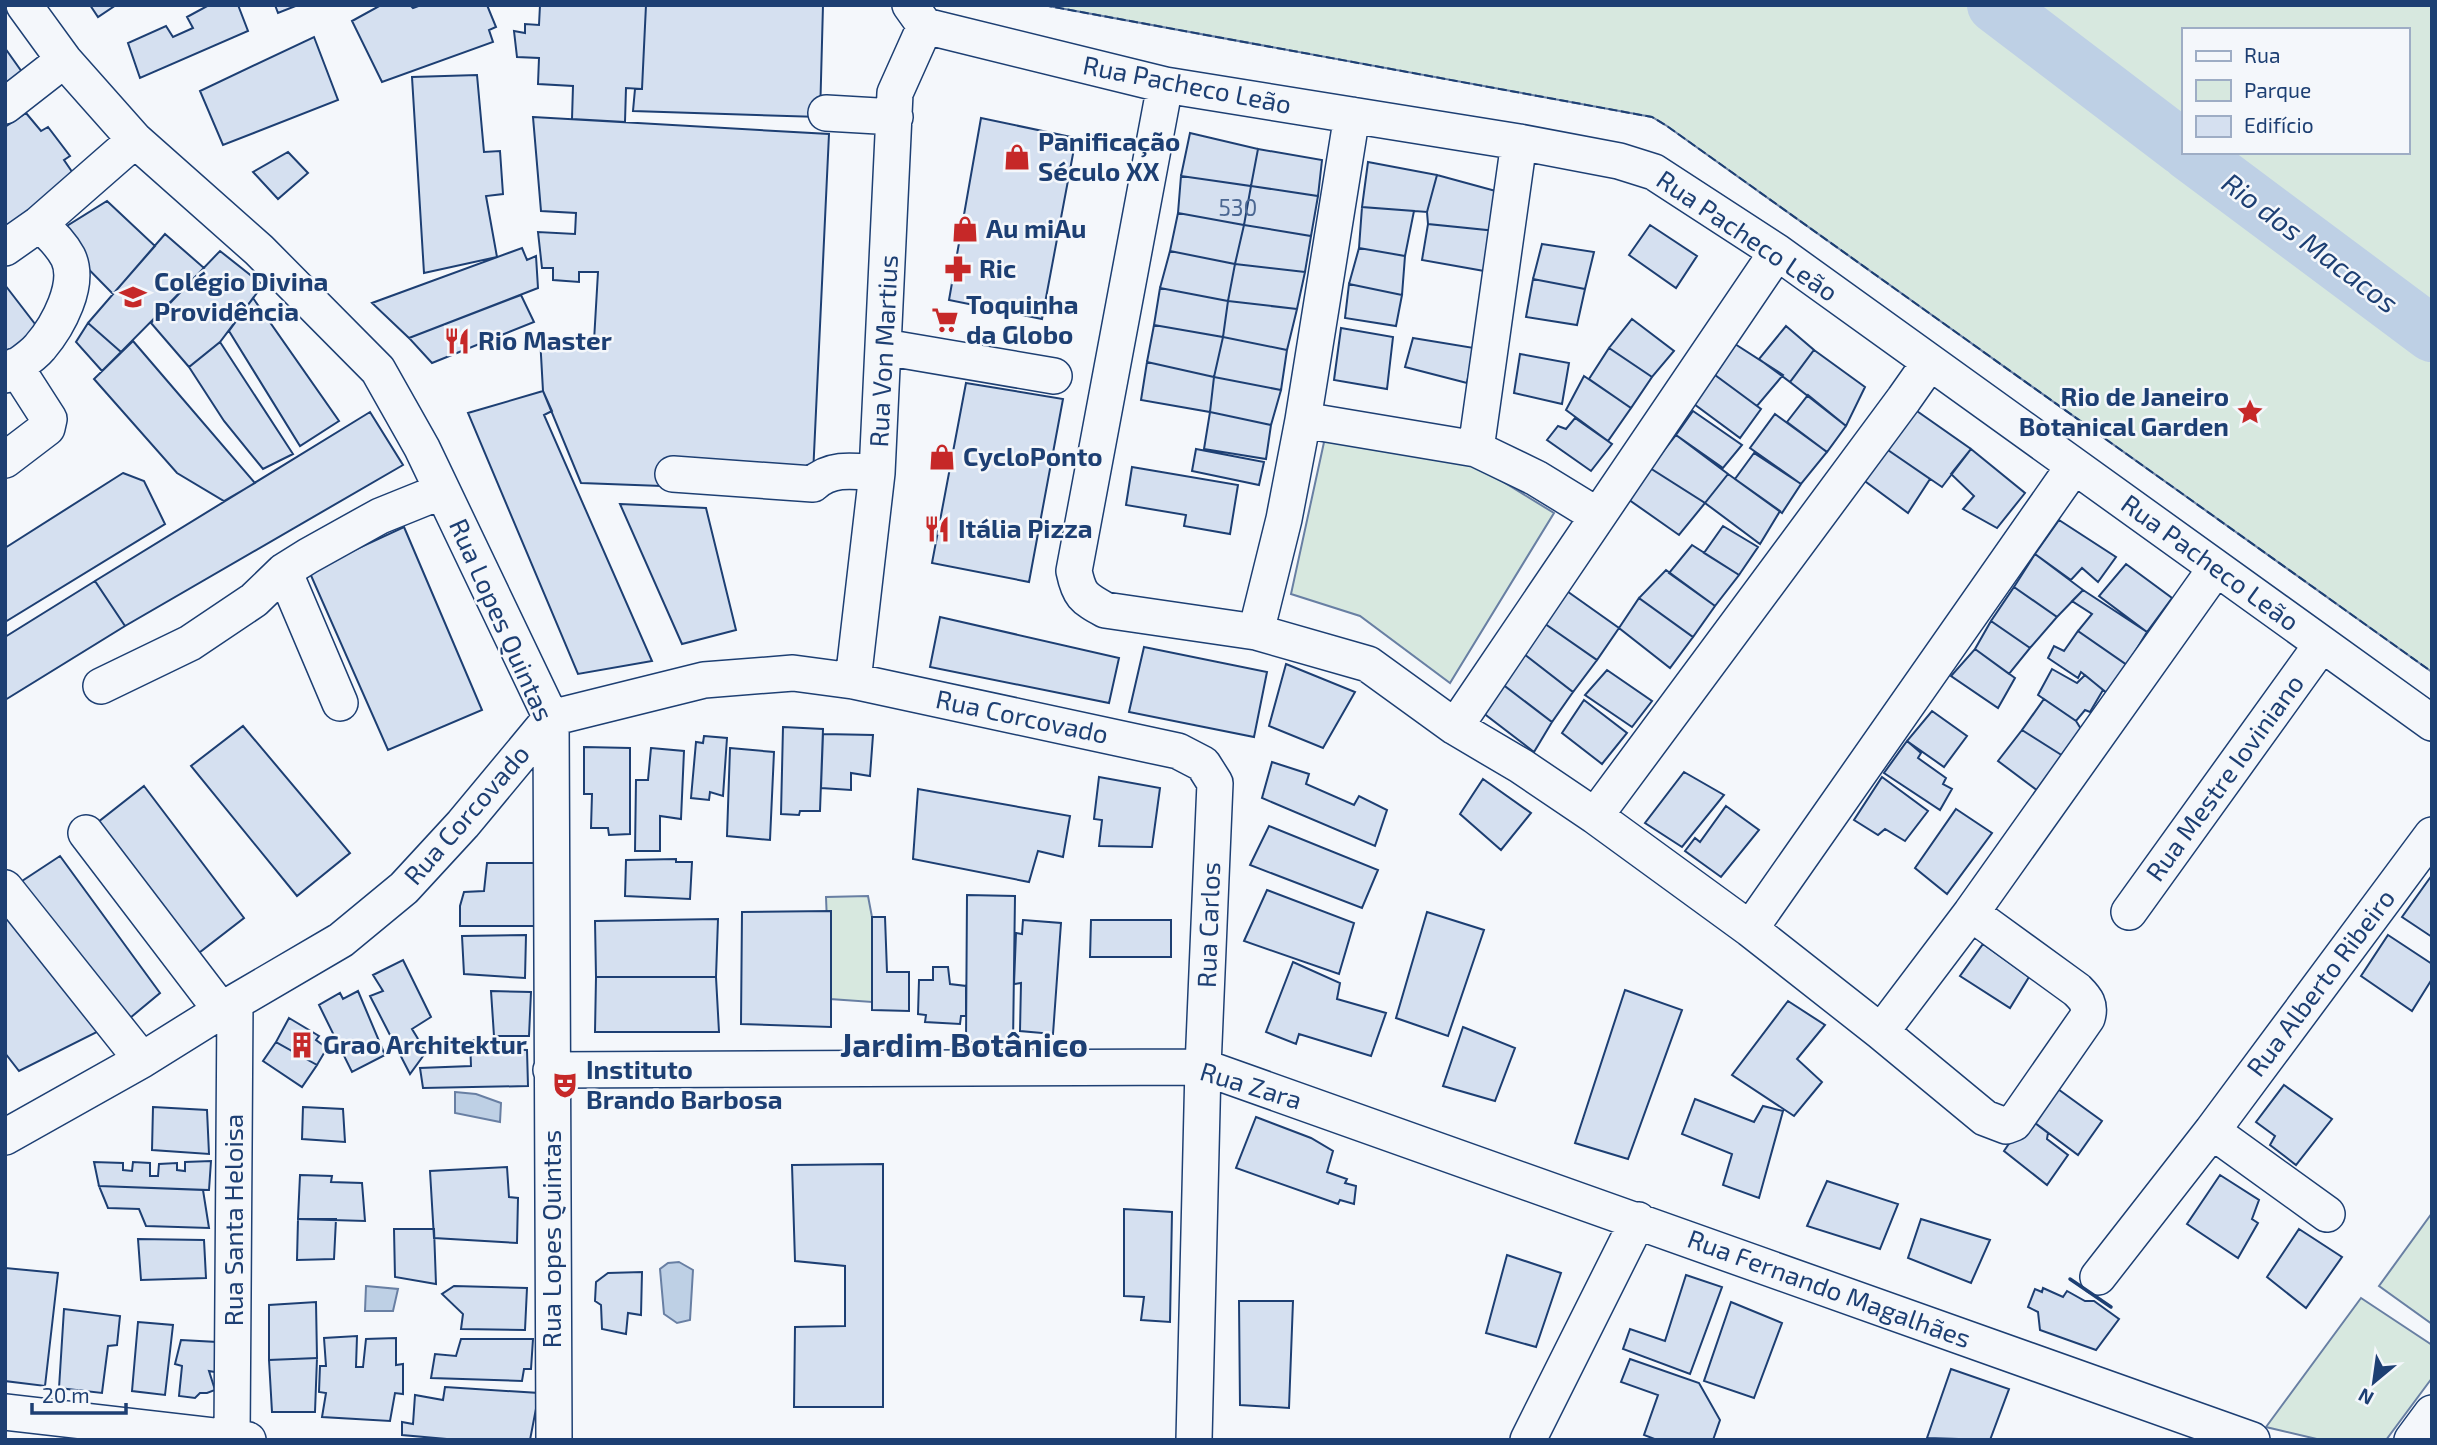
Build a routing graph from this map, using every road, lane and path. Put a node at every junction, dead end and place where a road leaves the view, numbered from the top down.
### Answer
1 (24, 5) edge
2 (918, 16) edge
3 (64, 60) junction
4 (1165, 85) junction
5 (5, 106) edge
6 (825, 113) dead end
7 (1352, 115) junction
8 (895, 117) junction
9 (135, 140) junction
10 (1519, 142) junction
11 (39, 224) junction
12 (5, 248) edge
13 (1777, 252) junction
14 (884, 347) junction
15 (1930, 362) junction
16 (10, 370) edge
17 (1054, 376) dead end
18 (1303, 420) junction
19 (1476, 449) junction
20 (2074, 466) junction
21 (9, 469) edge
22 (877, 473) junction
23 (673, 474) dead end
24 (442, 491) junction
25 (1598, 516) junction
26 (2216, 568) junction
27 (284, 571) junction
28 (1256, 632) junction
29 (2322, 644) junction
30 (853, 681) junction
31 (102, 686) dead end
32 (340, 703) dead end
33 (551, 718) junction
34 (2432, 723) edge
35 (1455, 727) junction
36 (1215, 783) joint
37 (1595, 816) junction
38 (86, 833) dead end
39 (2432, 835) edge
40 (5, 888) edge
41 (2129, 912) dead end
42 (1971, 913) junction
43 (1750, 929) junction
44 (228, 1006) junction
45 (1881, 1032) junction
46 (142, 1060) junction
47 (1203, 1067) junction
48 (551, 1070) junction
49 (2212, 1131) junction
50 (5, 1137) edge
51 (2327, 1214) dead end
52 (1637, 1220) junction
53 (2098, 1277) dead end
54 (5, 1412) edge
55 (2432, 1413) edge
56 (240, 1439) edge
57 (554, 1440) edge
58 (1194, 1440) edge
59 (1528, 1440) edge
60 (2252, 1440) edge
61 (2412, 1440) edge

1 - 3 street, Rua Lopes Quintas
2 - 4 street, Rua Pacheco Leão
2 - 8 street, Rua Von Martius
3 - 5 street
3 - 9 street, Rua Lopes Quintas
4 - 7 street, Rua Pacheco Leão
4 - 28 street
6 - 8 street
7 - 10 street, Rua Pacheco Leão
7 - 18 street
8 - 14 street, Rua Von Martius
9 - 11 street
9 - 24 street, Rua Lopes Quintas
10 - 13 street, Rua Pacheco Leão
10 - 19 street
11 - 12 street
11 - 16 street
13 - 15 street, Rua Pacheco Leão
13 - 25 street
14 - 17 street
14 - 22 street, Rua Von Martius
15 - 20 street, Rua Pacheco Leão
15 - 37 street
16 - 21 street
18 - 19 street
18 - 28 street
19 - 25 street
20 - 26 street, Rua Pacheco Leão
20 - 43 street
22 - 23 street
22 - 30 street, Rua Von Martius
24 - 27 street
24 - 33 street, Rua Lopes Quintas
25 - 35 street
26 - 29 street, Rua Pacheco Leão
26 - 42 street
27 - 31 street
27 - 32 street
28 - 35 street
29 - 34 street, Rua Pacheco Leão
29 - 41 street, Rua Mestre Ioviniano
30 - 33 street, Rua Corcovado
30 - 36 street, Rua Corcovado
33 - 44 street, Rua Corcovado
33 - 48 street, Rua Lopes Quintas
35 - 37 street
36 - 47 street, Rua Carlos
37 - 43 street
38 - 44 street
39 - 49 street, Rua Alberto Ribeiro
40 - 46 street
42 - 45 street
42 - 45 street
43 - 45 street
44 - 46 street, Rua Corcovado
44 - 56 street, Rua Santa Heloisa
46 - 50 street, Rua Corcovado
47 - 48 street, Rua Zara
47 - 52 street, Rua Zara
47 - 58 street, Rua Carlos
48 - 57 street, Rua Lopes Quintas
49 - 51 street
49 - 53 street, Rua Alberto Ribeiro
52 - 59 street
52 - 60 street, Rua Fernando Magalhães
54 - 56 street
55 - 61 street

